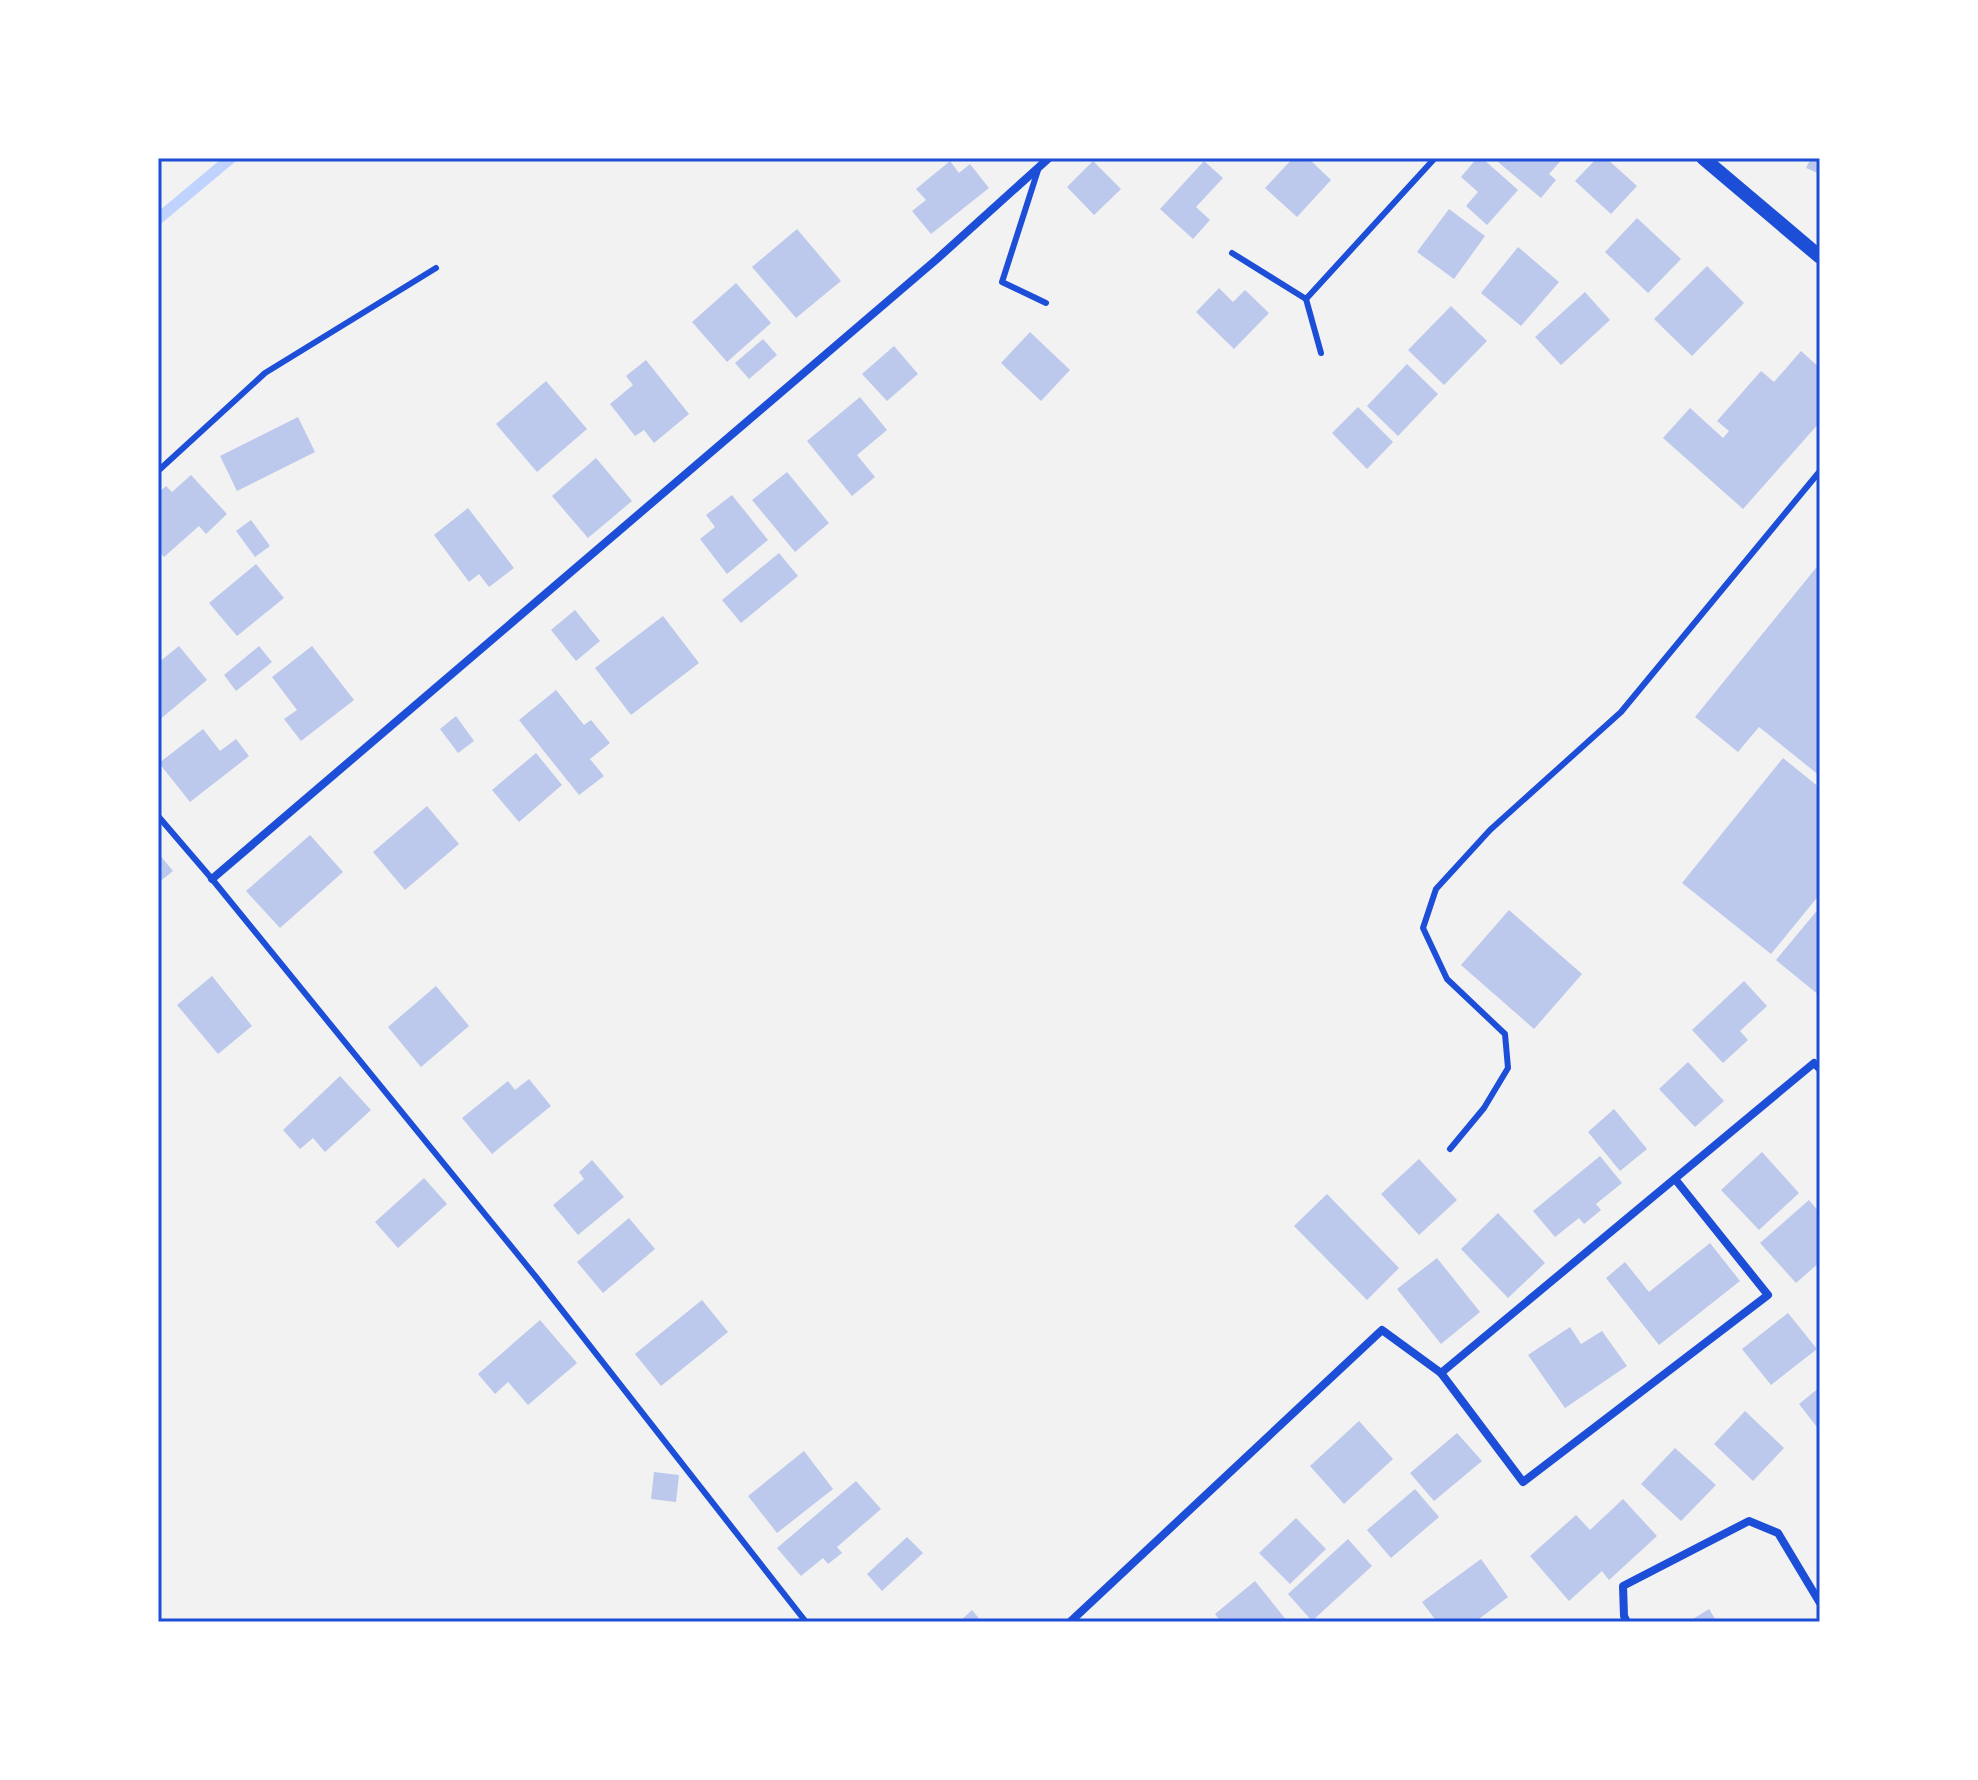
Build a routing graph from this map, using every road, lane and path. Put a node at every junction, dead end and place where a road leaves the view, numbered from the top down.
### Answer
1 (1049, 158) edge
2 (1435, 158) edge
3 (1703, 158) edge
4 (1039, 166) junction
5 (1232, 253) dead end
6 (1820, 257) edge
7 (436, 268) dead end
8 (1306, 299) junction
9 (1046, 303) dead end
10 (1321, 353) dead end
11 (158, 471) edge
12 (1820, 471) edge
13 (158, 816) edge
14 (212, 879) junction
15 (1820, 1069) edge
16 (1450, 1149) dead end
17 (1675, 1179) junction
18 (1441, 1373) junction
19 (1820, 1603) edge
20 (806, 1622) edge
21 (1070, 1622) edge
22 (1627, 1622) edge

1 - 4 street
2 - 8 lane
3 - 6 street
4 - 9 lane
4 - 14 street
5 - 8 lane
7 - 11 lane
8 - 10 lane
12 - 16 lane
13 - 14 lane
14 - 20 lane
15 - 17 street
17 - 18 street
17 - 18 street
18 - 21 street
19 - 22 street

